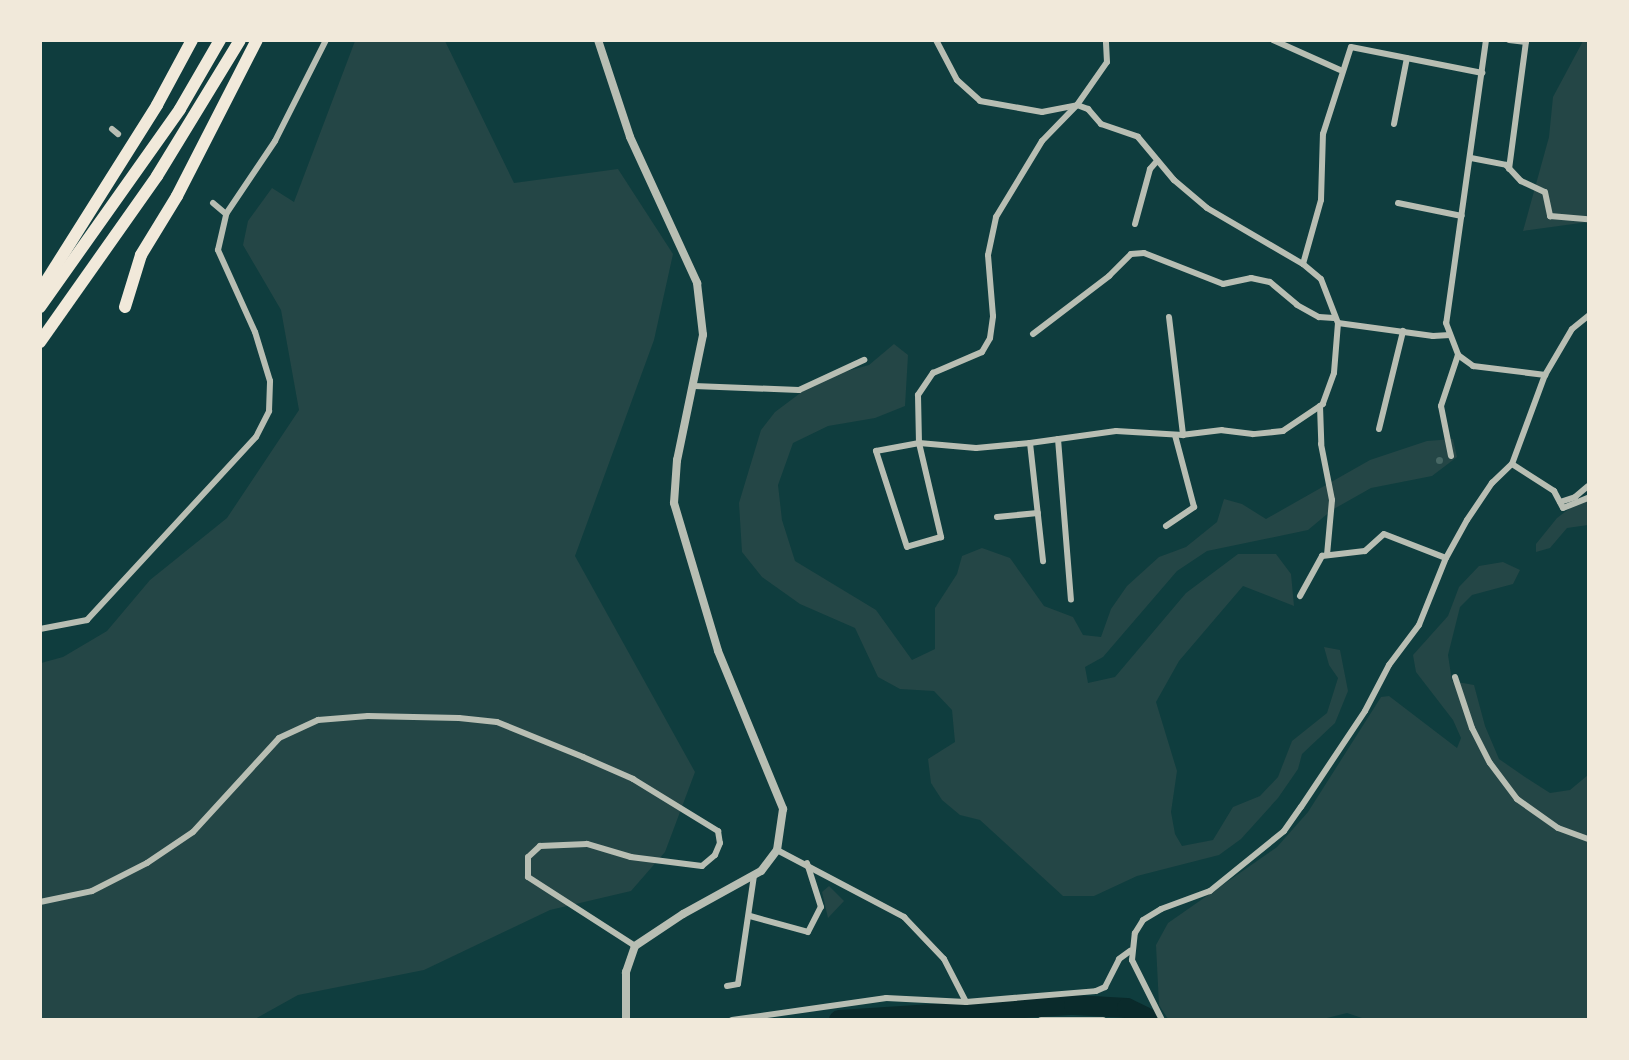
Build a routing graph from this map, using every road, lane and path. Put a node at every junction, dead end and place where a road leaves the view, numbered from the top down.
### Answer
1 (192, 40) edge
2 (220, 40) edge
3 (240, 40) edge
4 (257, 40) edge
5 (326, 40) edge
6 (598, 40) edge
7 (936, 40) edge
8 (1106, 40) edge
9 (1274, 40) edge
10 (1486, 40) edge
11 (1509, 40) edge
12 (1353, 44) edge
13 (1407, 58) junction
14 (1340, 70) junction
15 (1482, 73) junction
16 (1077, 105) junction
17 (1394, 124) dead end
18 (112, 129) dead end
19 (118, 134) dead end
20 (1471, 158) junction
21 (1157, 161) junction
22 (1509, 169) junction
23 (213, 203) dead end
24 (1398, 203) dead end
25 (226, 214) junction
26 (1462, 216) junction
27 (1588, 219) edge
28 (1135, 224) dead end
29 (1303, 264) junction
30 (40, 291) edge
31 (40, 307) edge
32 (125, 307) dead end
33 (1588, 316) edge
34 (1169, 317) dead end
35 (1336, 321) junction
36 (1402, 331) junction
37 (1033, 334) dead end
38 (1450, 335) junction
39 (40, 342) edge
40 (1458, 355) junction
41 (864, 360) dead end
42 (1545, 375) junction
43 (694, 386) junction
44 (1320, 406) junction
45 (1379, 429) dead end
46 (1175, 435) junction
47 (1183, 435) junction
48 (1058, 439) junction
49 (919, 443) junction
50 (1030, 443) junction
51 (1451, 456) dead end
52 (1512, 464) junction
53 (1588, 486) edge
54 (1588, 498) edge
55 (1560, 502) junction
56 (1038, 513) junction
57 (997, 517) dead end
58 (1166, 526) dead end
59 (1327, 555) junction
60 (1446, 558) junction
61 (1043, 561) dead end
62 (1300, 596) dead end
63 (1071, 599) dead end
64 (40, 629) edge
65 (1455, 677) dead end
66 (1588, 839) edge
67 (777, 849) junction
68 (807, 863) junction
69 (754, 876) junction
70 (40, 902) edge
71 (750, 916) junction
72 (635, 946) junction
73 (1130, 951) junction
74 (727, 986) dead end
75 (966, 1002) junction
76 (626, 1020) edge
77 (732, 1020) edge
78 (1041, 1020) edge
79 (1103, 1020) edge
80 (1162, 1020) edge

1 - 30 highway
2 - 31 highway
3 - 39 highway
4 - 32 highway
5 - 25 street
6 - 43 street
7 - 16 street
8 - 16 street
9 - 14 street
10 - 15 street
11 - 22 street
12 - 13 street
12 - 14 street
13 - 15 street
13 - 17 street
14 - 29 street
15 - 20 street
16 - 21 street
16 - 49 street
18 - 19 street
20 - 22 street
20 - 26 street
21 - 28 street
21 - 29 street
22 - 27 street
23 - 25 street
24 - 26 street
25 - 64 street
26 - 38 street
29 - 35 street
33 - 42 street
34 - 47 street
35 - 36 street
35 - 37 street
35 - 44 street
36 - 38 street
36 - 45 street
38 - 40 street
40 - 42 street
40 - 51 street
41 - 43 street
42 - 52 street
43 - 67 street
44 - 47 street
44 - 59 street
46 - 47 street
46 - 48 street
46 - 58 street
48 - 50 street
48 - 63 street
49 - 49 street
49 - 50 street
50 - 56 street
52 - 55 street
52 - 60 street
53 - 55 street
54 - 55 street
56 - 57 street
56 - 61 street
59 - 60 street
59 - 62 street
60 - 73 street
65 - 66 street
67 - 68 street
67 - 69 street
68 - 71 street
68 - 75 street
69 - 71 street
69 - 72 street
70 - 72 street
71 - 74 street
72 - 76 street
73 - 75 street
73 - 80 street
75 - 77 street
78 - 79 street

